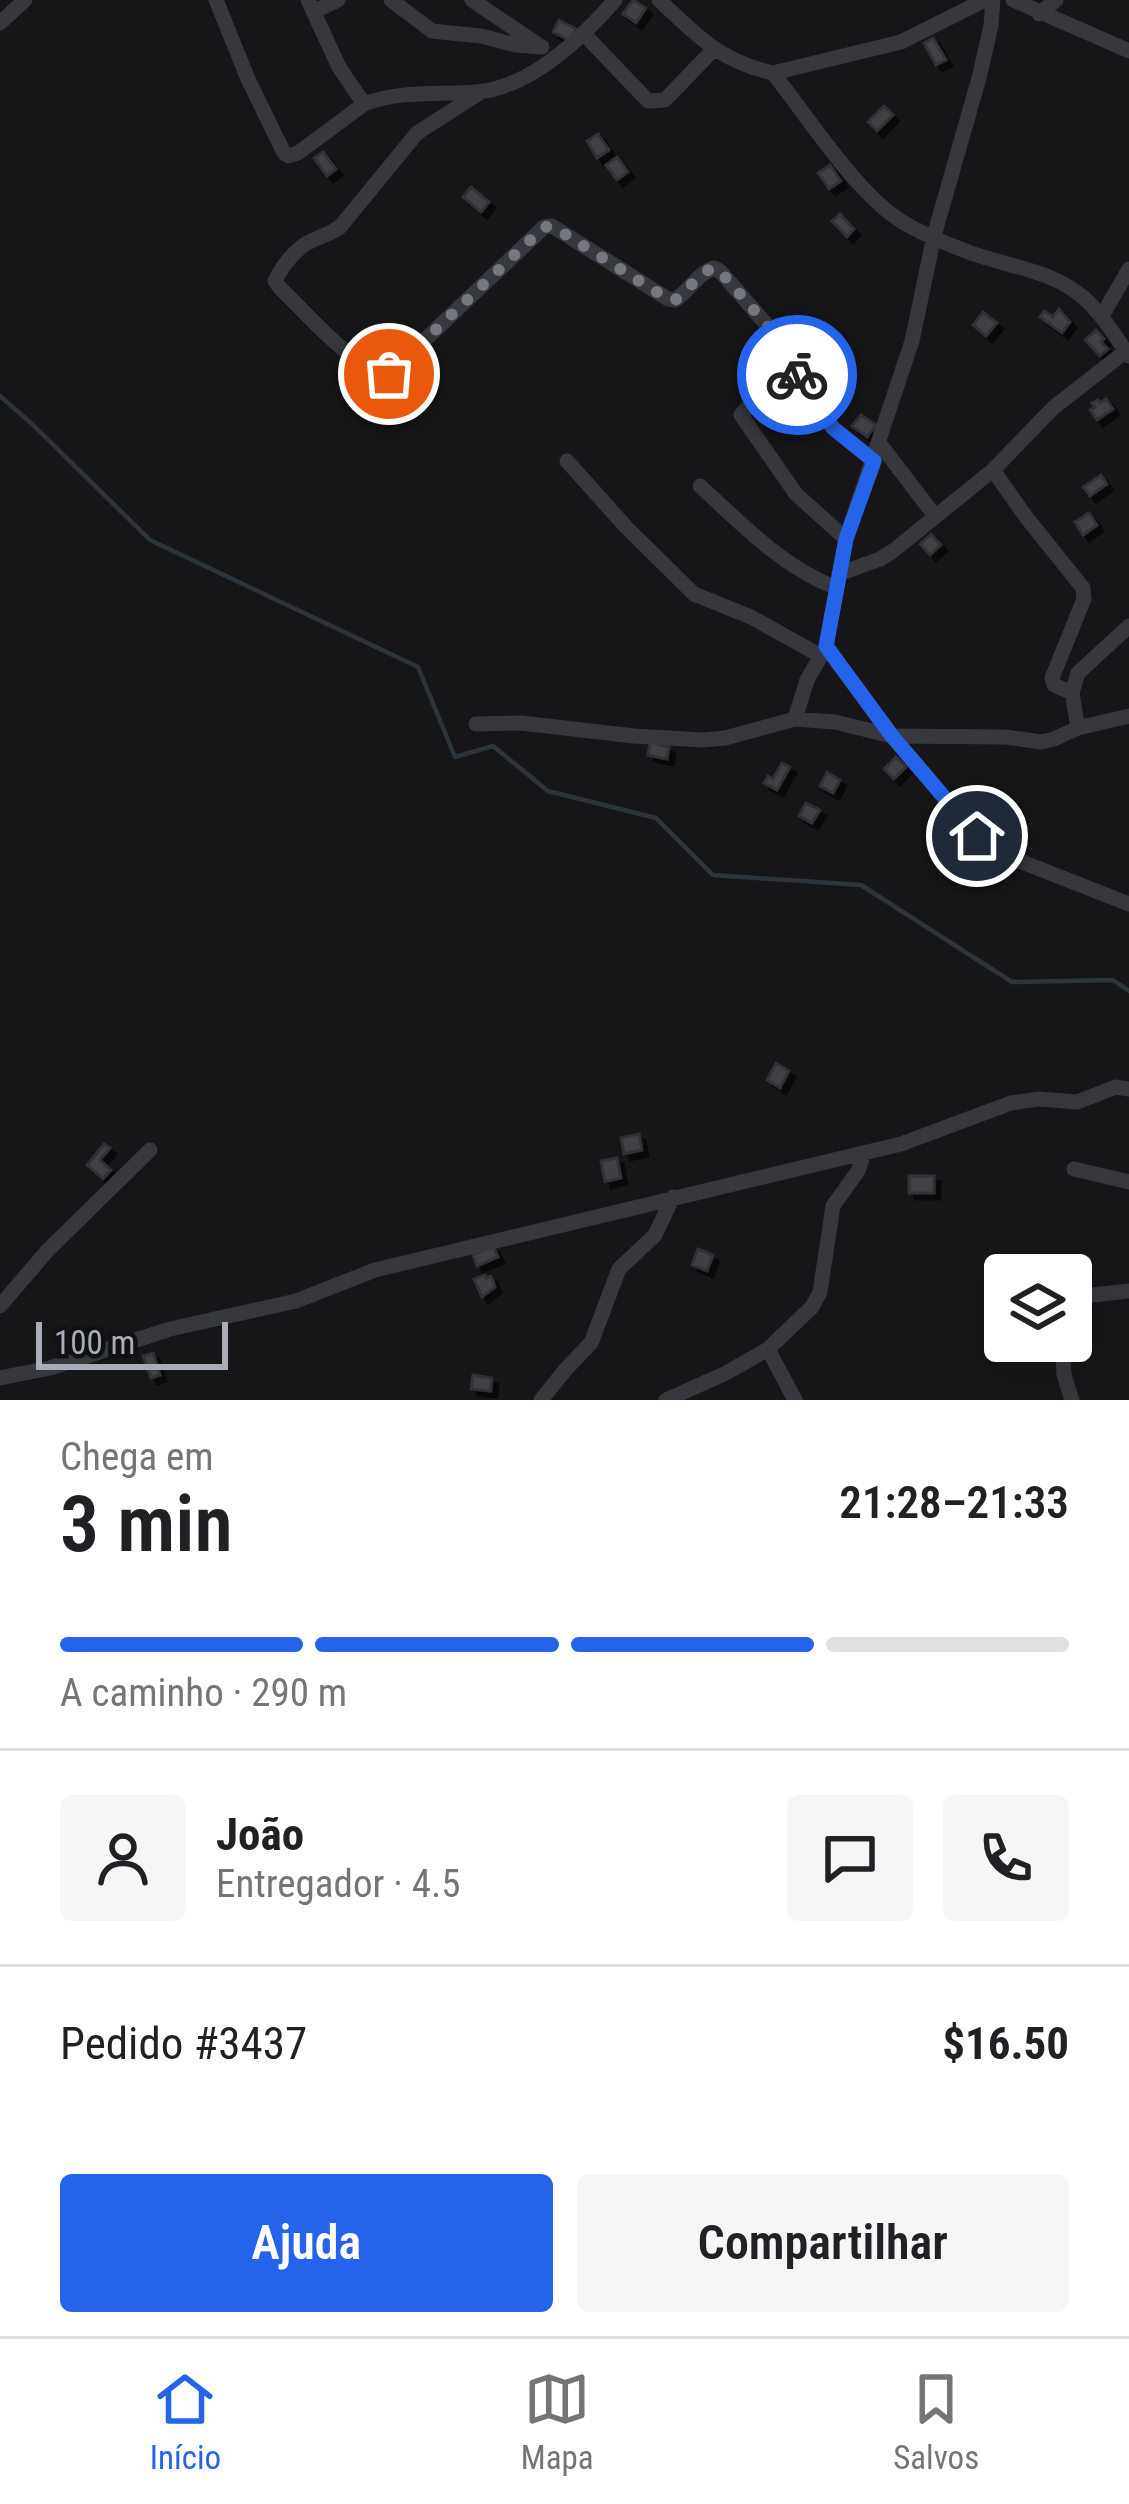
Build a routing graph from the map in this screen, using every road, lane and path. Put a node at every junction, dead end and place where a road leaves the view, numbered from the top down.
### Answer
1 (24, 0) edge
2 (216, 0) edge
3 (338, 0) edge
4 (391, 0) edge
5 (472, 0) edge
6 (615, 0) edge
7 (658, 0) edge
8 (989, 0) edge
9 (1013, 0) edge
10 (1056, 0) edge
11 (310, 6) edge
12 (1040, 14) junction
13 (0, 23) edge
14 (585, 34) junction
15 (542, 47) junction
16 (713, 50) junction
17 (1129, 51) edge
18 (559, 56) junction
19 (773, 73) junction
20 (481, 92) junction
21 (364, 104) junction
22 (934, 236) junction
23 (1129, 269) edge
24 (1102, 316) junction
25 (1127, 354) edge
26 (800, 380) junction
27 (880, 444) junction
28 (567, 461) dead end
29 (874, 461) junction
30 (993, 470) junction
31 (700, 486) dead end
32 (935, 516) junction
33 (846, 539) junction
34 (838, 581) junction
35 (1129, 626) edge
36 (824, 651) junction
37 (1072, 693) junction
38 (1129, 716) edge
39 (795, 719) junction
40 (476, 724) dead end
41 (1078, 728) junction
42 (892, 736) junction
43 (1129, 904) edge
44 (1129, 1089) edge
45 (149, 1150) dead end
46 (864, 1153) junction
47 (1075, 1169) dead end
48 (1129, 1182) edge
49 (673, 1197) junction
50 (1129, 1291) edge
51 (1092, 1295) edge
52 (0, 1306) edge
53 (768, 1349) junction
54 (1063, 1362) edge
55 (0, 1378) edge
56 (541, 1400) edge
57 (666, 1400) edge
58 (795, 1400) edge
59 (1072, 1400) edge

1 - 13 street
2 - 21 street
3 - 11 street
4 - 15 street
5 - 15 street
6 - 14 street
7 - 16 street
8 - 19 street
8 - 22 street
9 - 12 street
10 - 12 street
11 - 21 street
12 - 17 street
14 - 16 street
14 - 18 street
15 - 18 street
16 - 19 street
18 - 20 street
19 - 22 street
20 - 21 street
20 - 26 street
22 - 24 street
22 - 27 street
23 - 24 street
24 - 25 street
25 - 30 street
26 - 29 street
26 - 33 street
27 - 29 street
27 - 32 street
28 - 36 street
29 - 33 street
30 - 32 street
30 - 37 street
31 - 34 street
32 - 34 street
33 - 34 street
34 - 36 street
35 - 37 street
36 - 39 street
36 - 42 street
37 - 41 street
38 - 41 street
39 - 40 street
39 - 42 street
41 - 42 street
42 - 43 street
44 - 46 street
45 - 52 street
46 - 49 street
46 - 53 street
47 - 48 street
49 - 55 street
49 - 56 street
50 - 51 street
53 - 57 street
53 - 58 street
54 - 59 street

